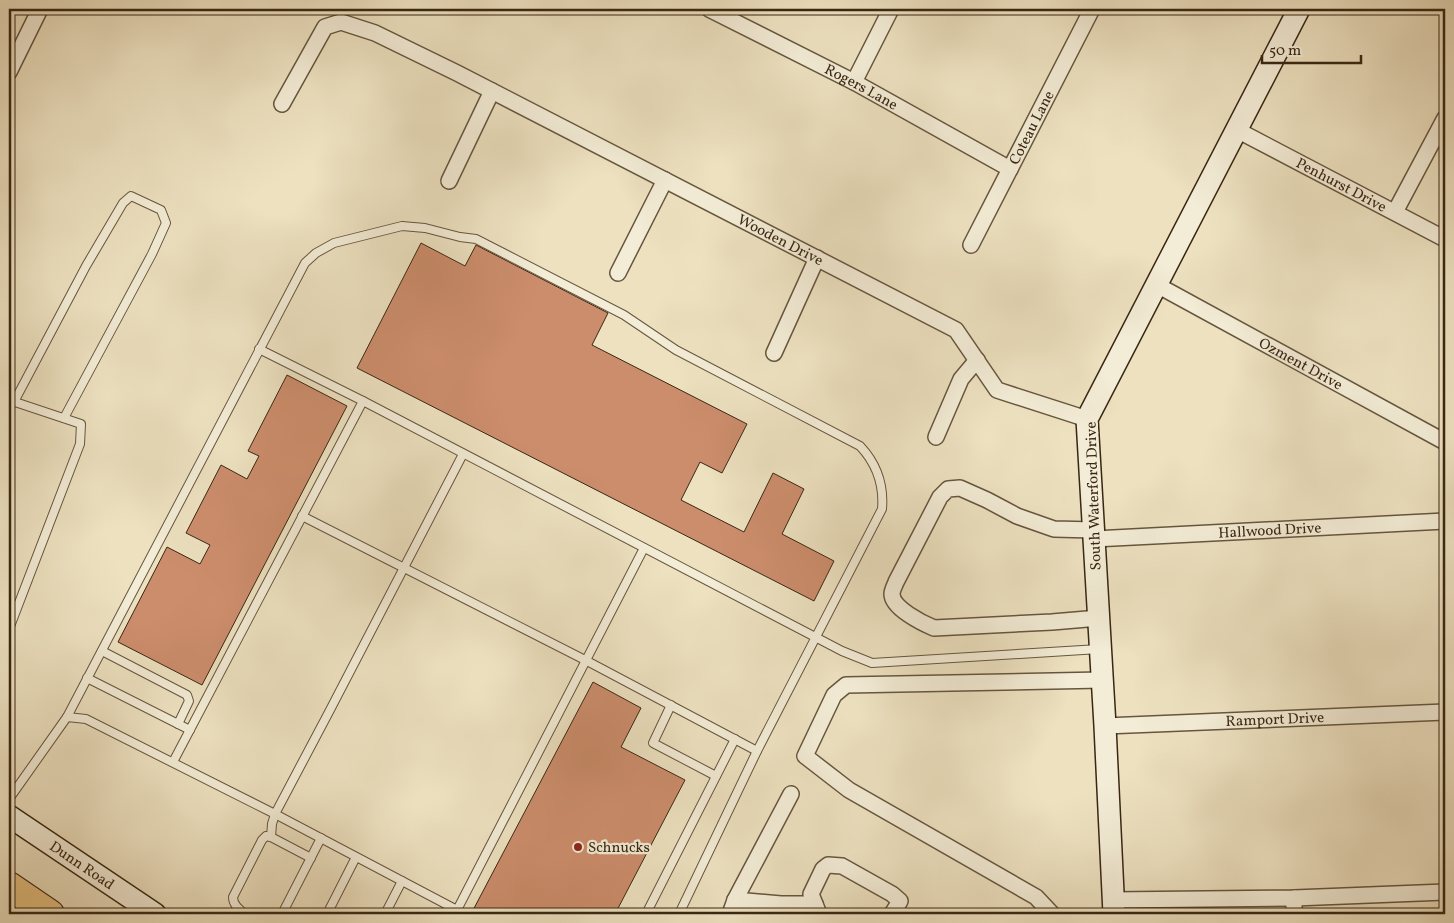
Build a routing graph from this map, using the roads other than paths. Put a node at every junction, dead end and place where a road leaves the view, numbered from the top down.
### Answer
1 (40, 9) edge
2 (709, 9) edge
3 (891, 9) edge
4 (1092, 9) edge
5 (1300, 9) edge
6 (9, 72) edge
7 (854, 82) junction
8 (492, 91) junction
9 (282, 104) dead end
10 (1445, 118) edge
11 (1237, 130) junction
12 (1010, 168) junction
13 (665, 180) junction
14 (449, 181) dead end
15 (1395, 212) junction
16 (1445, 239) edge
17 (971, 245) dead end
18 (817, 258) junction
19 (618, 273) dead end
20 (1157, 285) junction
21 (259, 349) junction
22 (774, 353) dead end
23 (977, 360) junction
24 (12, 401) edge
25 (363, 401) junction
26 (64, 418) junction
27 (1087, 419) junction
28 (936, 437) dead end
29 (1445, 442) edge
30 (463, 454) junction
31 (302, 516) junction
32 (1445, 521) edge
33 (1094, 535) junction
34 (644, 548) junction
35 (405, 568) junction
36 (1099, 618) junction
37 (9, 629) edge
38 (817, 638) junction
39 (1100, 649) junction
40 (102, 651) junction
41 (587, 661) junction
42 (87, 678) junction
43 (1102, 680) junction
44 (671, 705) junction
45 (1445, 712) edge
46 (67, 717) junction
47 (178, 724) junction
48 (1105, 726) junction
49 (190, 730) junction
50 (735, 739) junction
51 (757, 751) junction
52 (173, 762) junction
53 (716, 776) junction
54 (791, 794) dead end
55 (9, 799) edge
56 (275, 814) junction
57 (9, 816) edge
58 (271, 837) junction
59 (321, 838) junction
60 (356, 856) junction
61 (311, 858) junction
62 (402, 881) junction
63 (9, 886) edge
64 (1445, 892) edge
65 (1294, 898) junction
66 (733, 907) edge
67 (1113, 907) edge
68 (817, 909) edge
69 (456, 912) edge
70 (50, 914) edge
71 (155, 914) edge
72 (246, 914) edge
73 (282, 914) edge
74 (326, 914) edge
75 (385, 914) edge
76 (646, 914) edge
77 (679, 914) edge
78 (892, 914) edge
79 (1052, 914) edge
80 (1294, 914) edge

1 - 6 street
2 - 7 street, Rogers Lane
3 - 7 street
4 - 12 street, Coteau Lane
5 - 11 street, South Waterford Drive
7 - 12 street, Rogers Lane
8 - 9 street, Wooden Drive
8 - 13 street, Wooden Drive
8 - 14 street
10 - 15 street
11 - 15 street, Penhurst Drive
11 - 20 street, South Waterford Drive
12 - 17 street, Coteau Lane
13 - 18 street, Wooden Drive
13 - 19 street
15 - 16 street, Penhurst Drive
18 - 22 street
18 - 23 street, Wooden Drive
20 - 27 street, South Waterford Drive
20 - 29 street, Ozment Drive
21 - 25 lane
21 - 38 lane
21 - 40 lane
23 - 27 street, Wooden Drive
23 - 28 street
24 - 26 lane
24 - 26 lane
25 - 30 lane
25 - 31 lane
26 - 37 lane
27 - 33 street, South Waterford Drive
30 - 34 lane
30 - 35 lane
31 - 35 lane
31 - 49 lane
32 - 33 street, Hallwood Drive
33 - 36 street, South Waterford Drive
33 - 36 street, Hallwood Drive
34 - 38 lane
34 - 41 lane
35 - 41 lane
35 - 56 lane
36 - 39 street, South Waterford Drive
38 - 39 lane
38 - 51 lane
39 - 43 street, South Waterford Drive
40 - 42 lane
40 - 47 lane
41 - 44 lane
41 - 69 lane
42 - 46 lane
42 - 47 lane
43 - 48 street, South Waterford Drive
43 - 79 street
44 - 50 lane
44 - 53 lane
45 - 48 street, Ramport Drive
46 - 52 lane
46 - 55 lane
47 - 49 lane
48 - 67 street, South Waterford Drive
49 - 52 lane
50 - 51 lane
50 - 53 lane
51 - 77 lane
52 - 56 lane
53 - 76 lane
54 - 66 street
56 - 58 lane
56 - 59 lane
57 - 71 street, Dunn Road
58 - 61 lane
58 - 72 lane
59 - 60 lane
59 - 61 lane
60 - 62 lane
60 - 74 lane
61 - 73 lane
62 - 69 lane
62 - 75 lane
63 - 70 highway
64 - 65 street
65 - 67 street
65 - 80 street
66 - 68 street
68 - 78 street

